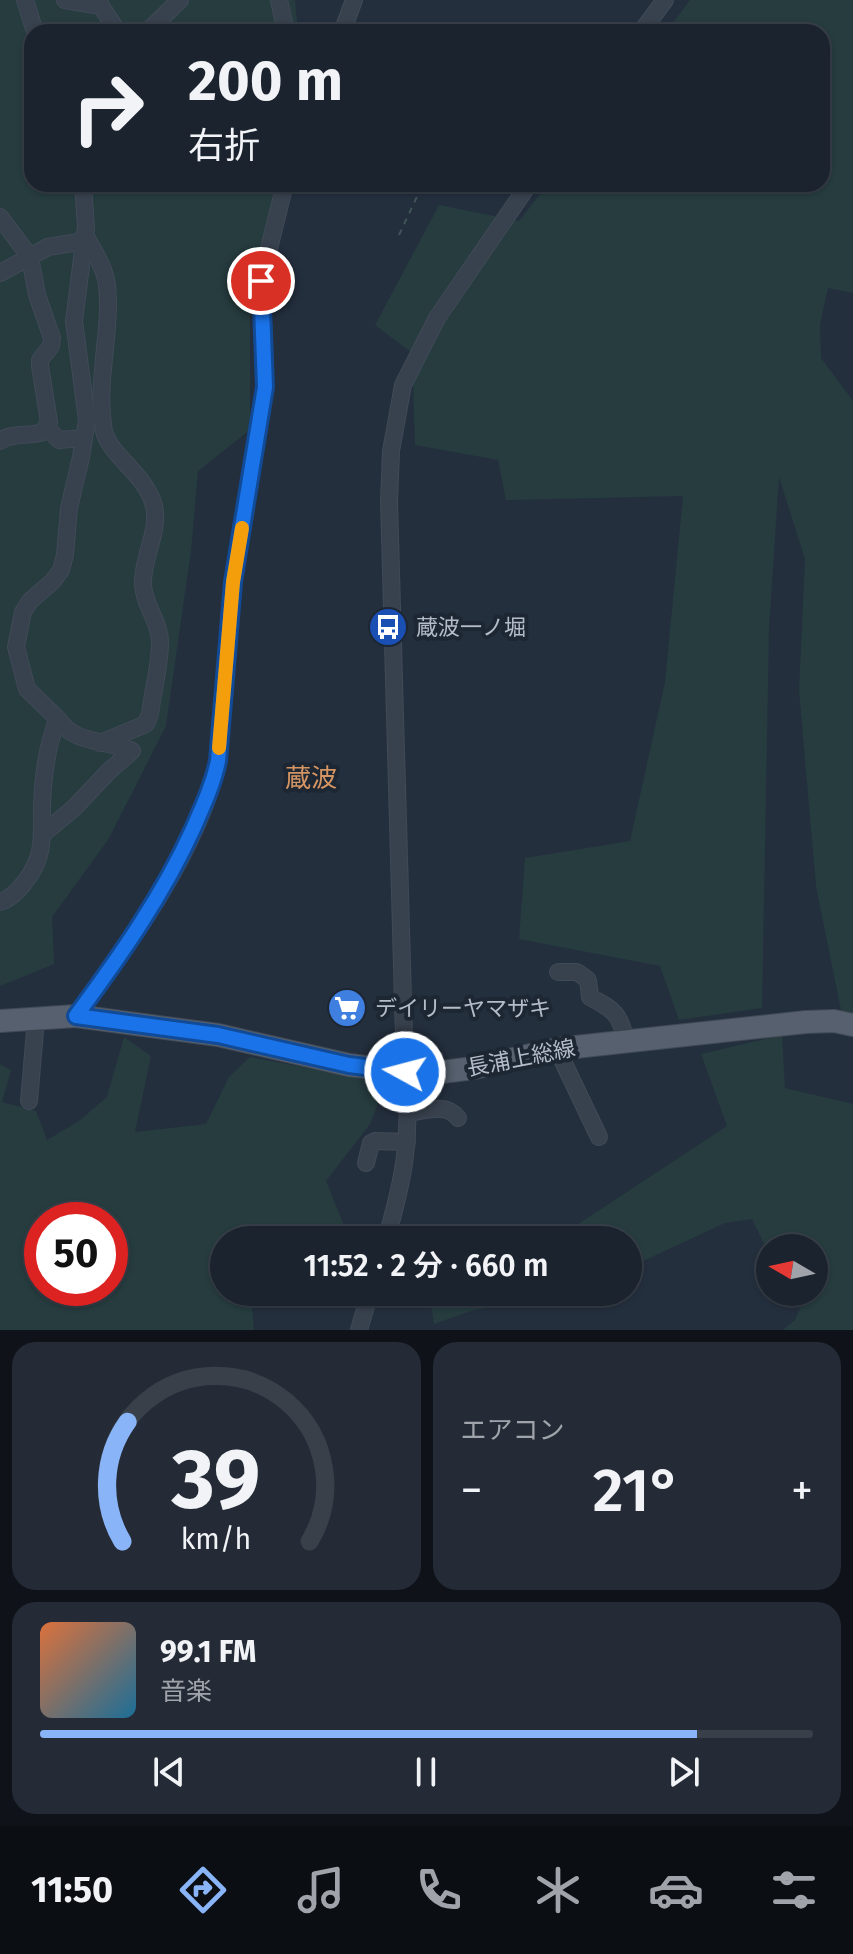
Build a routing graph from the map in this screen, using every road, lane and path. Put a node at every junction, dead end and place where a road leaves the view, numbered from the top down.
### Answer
1 (25, 0) edge
2 (65, 0) edge
3 (180, 0) edge
4 (279, 0) edge
5 (354, 0) edge
6 (665, 0) edge
7 (99, 3) edge
8 (32, 24) edge
9 (113, 24) edge
10 (155, 24) edge
11 (284, 24) edge
12 (345, 24) edge
13 (647, 24) edge
14 (83, 192) edge
15 (283, 192) edge
16 (419, 192) edge
17 (524, 192) edge
18 (0, 217) edge
19 (399, 235) dead end
20 (84, 238) junction
21 (30, 257) junction
22 (0, 273) edge
23 (46, 427) junction
24 (84, 438) junction
25 (0, 441) edge
26 (58, 719) junction
27 (100, 743) junction
28 (44, 833) junction
29 (0, 902) edge
30 (558, 972) dead end
31 (76, 1016) junction
32 (36, 1019) junction
33 (0, 1021) edge
34 (853, 1025) edge
35 (626, 1042) junction
36 (557, 1049) junction
37 (405, 1072) junction
38 (29, 1101) dead end
39 (409, 1113) junction
40 (458, 1118) dead end
41 (599, 1137) dead end
42 (407, 1142) junction
43 (366, 1163) dead end
44 (390, 1226) edge
45 (366, 1306) edge
46 (359, 1330) edge

1 - 8 street
2 - 7 street
3 - 10 street
4 - 11 street
5 - 12 street
6 - 13 street
7 - 9 street
14 - 20 street
15 - 31 street
16 - 19 path
17 - 37 street
18 - 21 street
20 - 21 street
20 - 24 street
20 - 27 street
21 - 22 street
21 - 23 street
23 - 24 street
23 - 25 street
24 - 26 street
26 - 27 street
26 - 28 street
27 - 28 street
28 - 29 street
30 - 35 street
31 - 32 main road, 長浦上総線
31 - 37 main road, 長浦上総線
32 - 33 main road, 長浦上総線
32 - 38 street
34 - 35 main road, 長浦上総線
35 - 36 main road, 長浦上総線
36 - 37 main road, 長浦上総線
36 - 41 street
37 - 39 street
39 - 40 street
39 - 42 street
42 - 43 street
42 - 44 street
45 - 46 street

